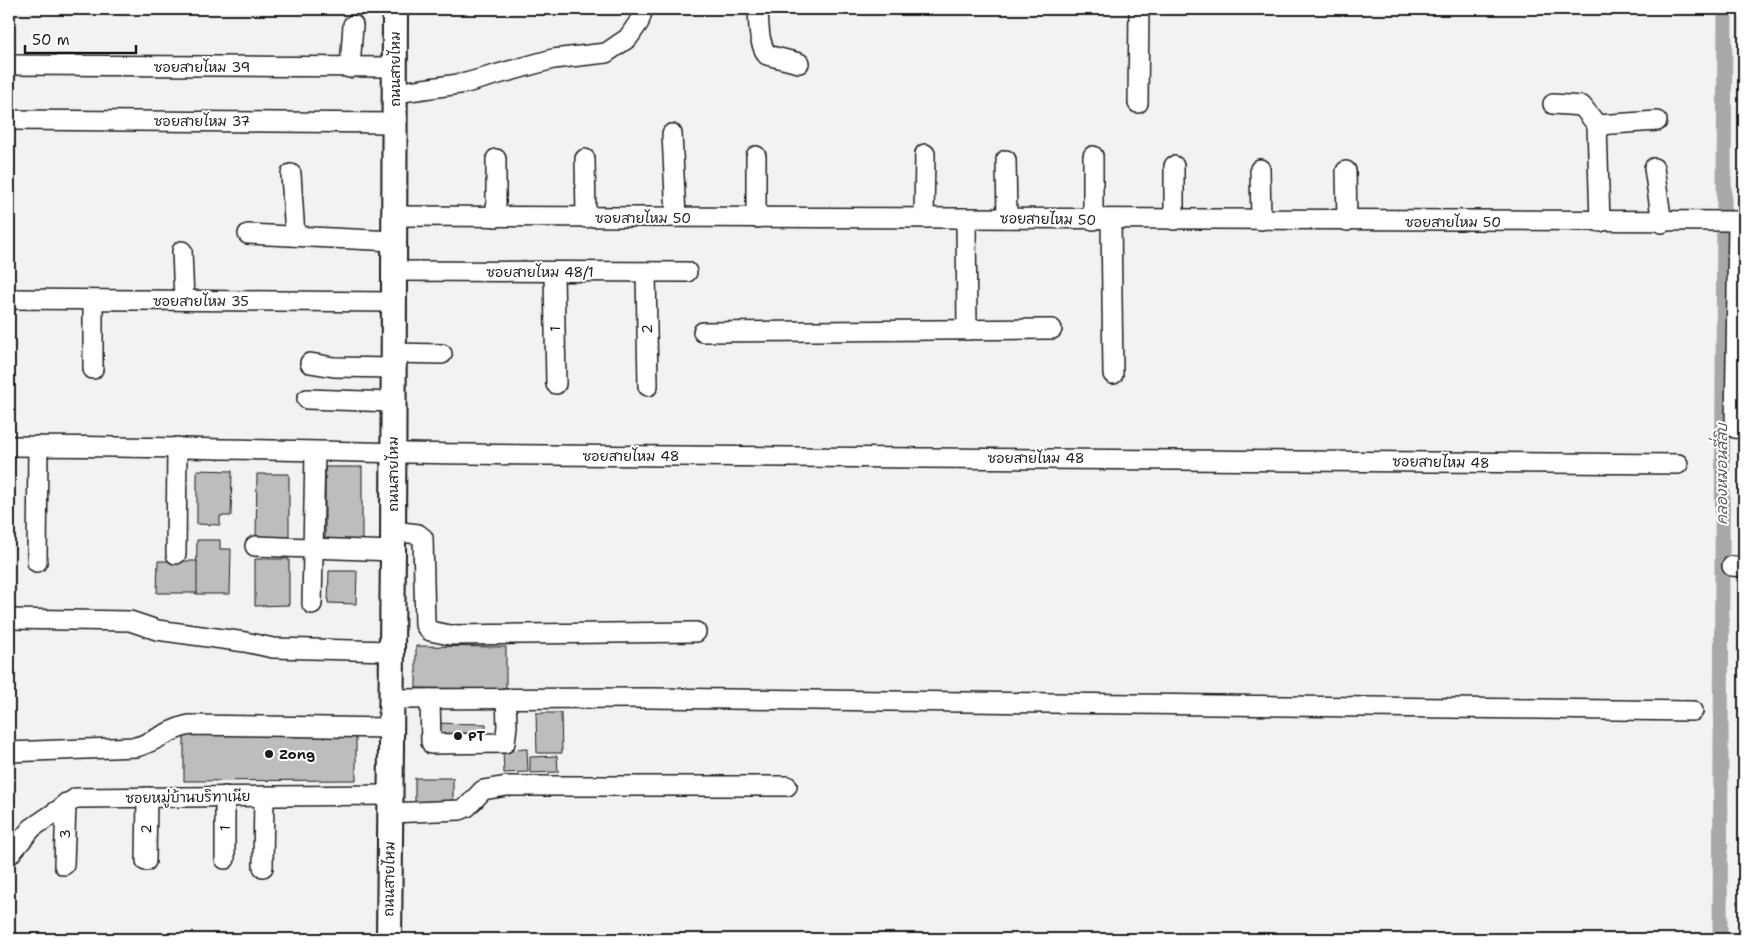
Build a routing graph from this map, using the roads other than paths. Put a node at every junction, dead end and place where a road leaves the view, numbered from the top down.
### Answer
1 (395, 9) edge
2 (643, 9) edge
3 (758, 9) edge
4 (1138, 9) edge
5 (353, 25) dead end
6 (799, 63) dead end
7 (9, 65) edge
8 (395, 67) junction
9 (350, 68) junction
10 (395, 93) junction
11 (1138, 104) dead end
12 (1553, 104) dead end
13 (9, 120) edge
14 (1656, 121) dead end
15 (394, 124) junction
16 (1597, 125) junction
17 (672, 134) dead end
18 (924, 154) dead end
19 (756, 156) dead end
20 (1093, 156) dead end
21 (496, 159) dead end
22 (585, 159) dead end
23 (1006, 160) dead end
24 (1174, 166) dead end
25 (1260, 168) dead end
26 (1654, 168) dead end
27 (1346, 171) dead end
28 (291, 174) dead end
29 (394, 216) junction
30 (496, 217) junction
31 (676, 217) junction
32 (586, 218) junction
33 (756, 218) junction
34 (924, 218) junction
35 (966, 218) junction
36 (1007, 218) junction
37 (1093, 220) junction
38 (1111, 220) junction
39 (1174, 220) junction
40 (1261, 220) junction
41 (1347, 221) junction
42 (1600, 222) junction
43 (1662, 222) junction
44 (1739, 222) edge
45 (248, 234) dead end
46 (295, 236) junction
47 (394, 241) junction
48 (182, 251) dead end
49 (393, 271) junction
50 (646, 272) junction
51 (687, 272) dead end
52 (554, 273) junction
53 (9, 299) edge
54 (93, 300) junction
55 (184, 300) junction
56 (393, 302) junction
57 (1052, 329) dead end
58 (967, 330) junction
59 (703, 332) dead end
60 (442, 354) dead end
61 (393, 361) junction
62 (310, 363) dead end
63 (93, 370) dead end
64 (1112, 374) dead end
65 (556, 384) dead end
66 (648, 386) dead end
67 (307, 399) dead end
68 (393, 402) junction
69 (1744, 429) edge
70 (9, 446) edge
71 (38, 446) junction
72 (177, 447) junction
73 (315, 452) junction
74 (393, 454) junction
75 (1678, 464) dead end
76 (393, 541) junction
77 (255, 546) dead end
78 (313, 549) junction
79 (176, 554) dead end
80 (37, 562) dead end
81 (312, 604) dead end
82 (9, 619) edge
83 (696, 632) dead end
84 (391, 651) junction
85 (430, 698) junction
86 (506, 698) junction
87 (391, 699) junction
88 (1693, 711) dead end
89 (390, 728) junction
90 (9, 752) edge
91 (787, 786) dead end
92 (225, 796) junction
93 (264, 796) junction
94 (147, 797) junction
95 (66, 803) junction
96 (390, 804) junction
97 (9, 855) edge
98 (225, 859) dead end
99 (146, 861) dead end
100 (64, 865) dead end
101 (263, 867) dead end
102 (389, 939) edge

1 - 8 main road, ถนนสายไหม
2 - 10 street
3 - 6 street
4 - 11 street
5 - 9 street
7 - 9 street, ซอยสายไหม 39
8 - 9 street, ซอยสายไหม 39
8 - 10 main road, ถนนสายไหม
10 - 15 main road, ถนนสายไหม
12 - 16 street
13 - 15 street, ซอยสายไหม 37
14 - 16 street
15 - 29 main road, ถนนสายไหม
16 - 42 street
17 - 31 street
18 - 34 street
19 - 33 street
20 - 37 street
21 - 30 street
22 - 32 street
23 - 36 street
24 - 39 street
25 - 40 street
26 - 43 street
27 - 41 street
28 - 46 street
29 - 30 street, ซอยสายไหม 50
29 - 47 main road, ถนนสายไหม
30 - 32 street, ซอยสายไหม 50
31 - 32 street, ซอยสายไหม 50
31 - 33 street, ซอยสายไหม 50
33 - 34 street, ซอยสายไหม 50
34 - 35 street, ซอยสายไหม 50
35 - 36 street, ซอยสายไหม 50
35 - 58 street
36 - 37 street, ซอยสายไหม 50
37 - 38 street, ซอยสายไหม 50
38 - 39 street, ซอยสายไหม 50
38 - 64 street
39 - 40 street, ซอยสายไหม 50
40 - 41 street, ซอยสายไหม 50
41 - 42 street, ซอยสายไหม 50
42 - 43 street, ซอยสายไหม 50
43 - 44 street, ซอยสายไหม 50
44 - 69 street
45 - 46 street
46 - 47 street
47 - 49 main road, ถนนสายไหม
48 - 55 street
49 - 52 street, ซอยสายไหม 48/1
49 - 56 main road, ถนนสายไหม
50 - 51 street, ซอยสายไหม 48/1
50 - 52 street, ซอยสายไหม 48/1
50 - 66 street, 2
52 - 65 street, 1
53 - 54 street, ซอยสายไหม 35
54 - 55 street, ซอยสายไหม 35
54 - 63 street
55 - 56 street, ซอยสายไหม 35
56 - 61 main road, ถนนสายไหม
57 - 58 street
58 - 59 street
60 - 61 street
61 - 62 street
61 - 68 main road, ถนนสายไหม
67 - 68 street
68 - 74 main road, ถนนสายไหม
70 - 71 street, ซอยสายไหม 48
71 - 72 street, ซอยสายไหม 48
71 - 80 street
72 - 73 street, ซอยสายไหม 48
72 - 79 street
73 - 74 street, ซอยสายไหม 48
73 - 78 street
74 - 75 street, ซอยสายไหม 48
74 - 76 main road, ถนนสายไหม
76 - 78 street
76 - 83 street
76 - 84 main road, ถนนสายไหม
77 - 78 street
78 - 81 street
82 - 84 street
84 - 87 main road, ถนนสายไหม
85 - 86 street
85 - 86 street
85 - 87 street
86 - 88 street
87 - 89 main road, ถนนสายไหม
89 - 90 street
89 - 96 main road, ถนนสายไหม
91 - 96 street, ซอยหมู่บ้านบริทาเนีย
92 - 93 street, ซอยหมู่บ้านบริทาเนีย
92 - 94 street, ซอยหมู่บ้านบริทาเนีย
92 - 98 street, 1
93 - 96 street, ซอยหมู่บ้านบริทาเนีย
93 - 101 street
94 - 95 street, ซอยหมู่บ้านบริทาเนีย
94 - 99 street, 2
95 - 97 street, ซอยหมู่บ้านบริทาเนีย
95 - 100 street, 3
96 - 102 main road, ถนนสายไหม

